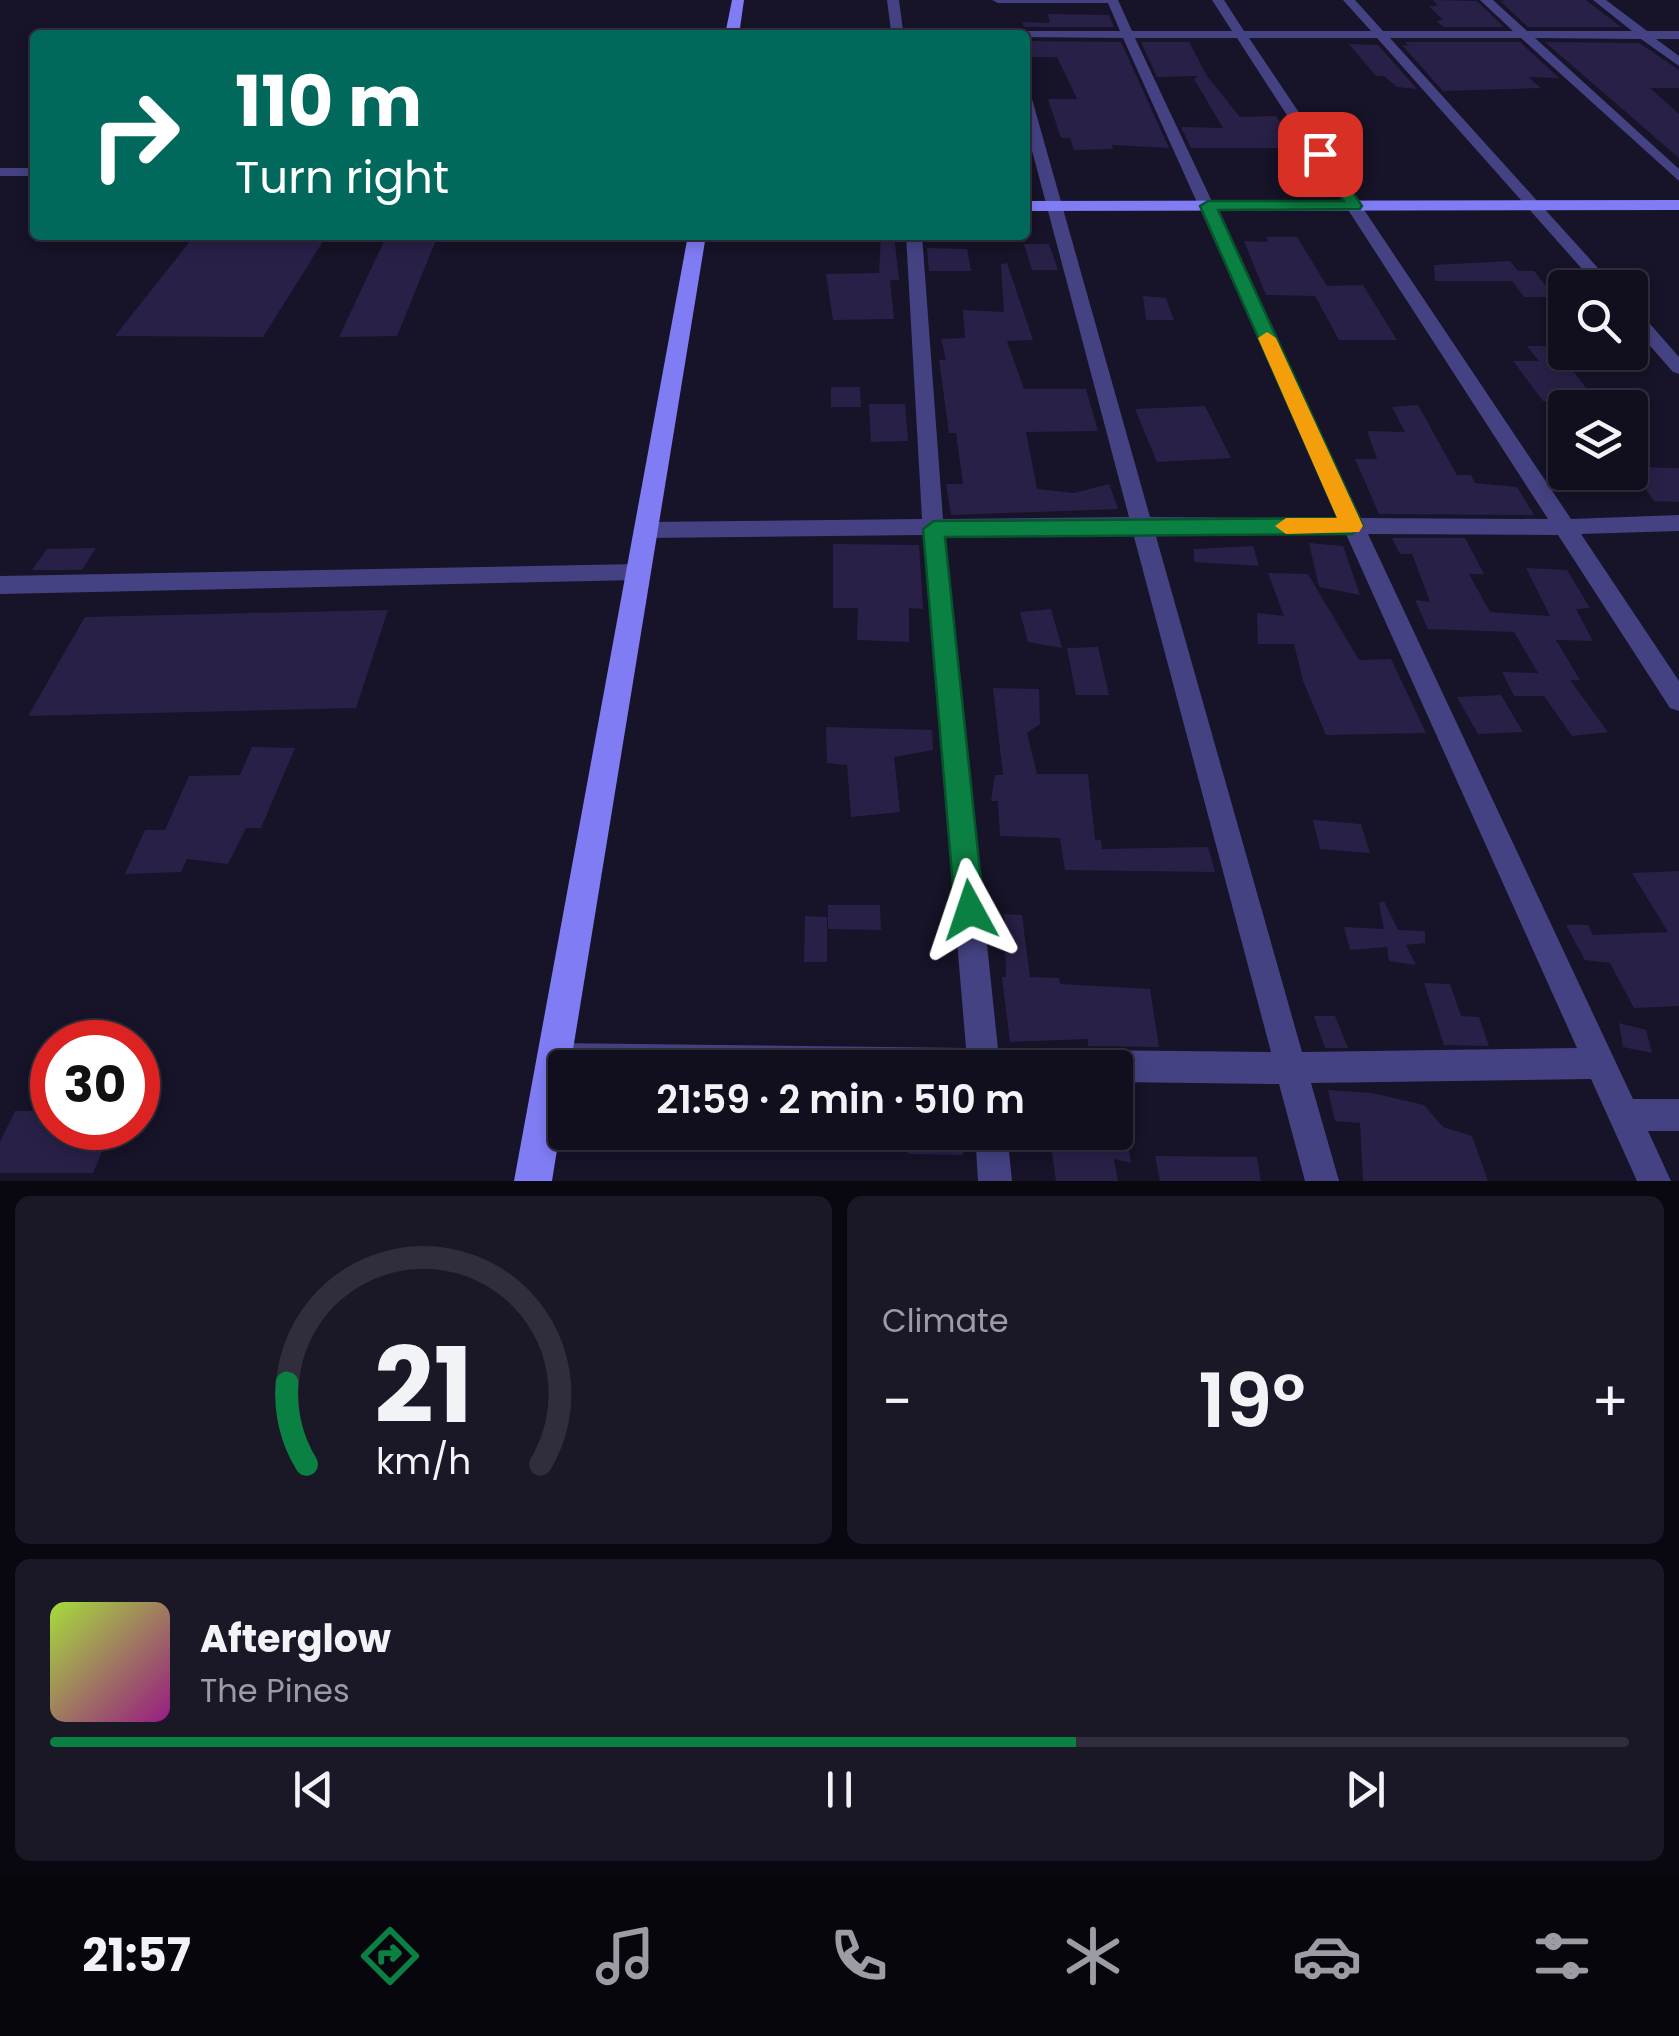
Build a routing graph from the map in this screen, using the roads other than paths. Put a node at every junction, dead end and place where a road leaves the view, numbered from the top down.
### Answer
1 (738, 0) edge
2 (893, 0) edge
3 (998, 0) edge
4 (1112, 0) edge
5 (1218, 0) edge
6 (1349, 0) edge
7 (1486, 0) edge
8 (1599, 0) edge
9 (733, 30) edge
10 (897, 30) edge
11 (1006, 30) edge
12 (1030, 34) edge
13 (1126, 34) junction
14 (1241, 34) junction
15 (1528, 34) junction
16 (1644, 34) junction
17 (1679, 35) edge
18 (1381, 36) junction
19 (1679, 62) edge
20 (1030, 116) edge
21 (0, 172) edge
22 (30, 172) edge
23 (1679, 177) edge
24 (1536, 205) junction
25 (1679, 205) edge
26 (1030, 206) edge
27 (1057, 206) junction
28 (1208, 206) junction
29 (1354, 206) junction
30 (696, 240) edge
31 (914, 240) edge
32 (1592, 270) edge
33 (1648, 333) edge
34 (1679, 368) edge
35 (1679, 523) edge
36 (1142, 525) junction
37 (1352, 526) junction
38 (1566, 527) junction
39 (934, 529) junction
40 (646, 530) junction
41 (638, 572) junction
42 (0, 585) edge
43 (1679, 701) edge
44 (555, 1050) edge
45 (983, 1050) edge
46 (1598, 1063) junction
47 (1133, 1066) edge
48 (1290, 1068) junction
49 (548, 1090) edge
50 (1679, 1114) edge
51 (1624, 1116) junction
52 (992, 1150) edge
53 (533, 1181) edge
54 (995, 1181) edge
55 (1322, 1181) edge
56 (1654, 1181) edge

1 - 9 street
2 - 10 street
3 - 4 street
3 - 11 street
4 - 13 street
5 - 14 street
6 - 18 street
7 - 15 street
8 - 16 street
12 - 13 street
13 - 14 street
13 - 28 street
14 - 18 street
14 - 29 street
15 - 16 street
15 - 18 street
15 - 23 street
16 - 17 street
16 - 19 street
18 - 24 street
20 - 27 street
21 - 22 street
24 - 25 street
24 - 29 street
24 - 32 street
26 - 27 street
27 - 28 street
27 - 36 street
28 - 29 street
28 - 37 street
29 - 38 street
30 - 40 street
31 - 39 street
33 - 34 street
35 - 38 street
36 - 37 street
36 - 39 street
36 - 48 street
37 - 38 street
37 - 46 street
38 - 43 street
39 - 40 street
39 - 45 street
40 - 41 street
41 - 42 street
41 - 44 street
46 - 48 street
46 - 51 street
47 - 48 street
48 - 55 street
49 - 53 street
50 - 51 street
51 - 56 street
52 - 54 street

